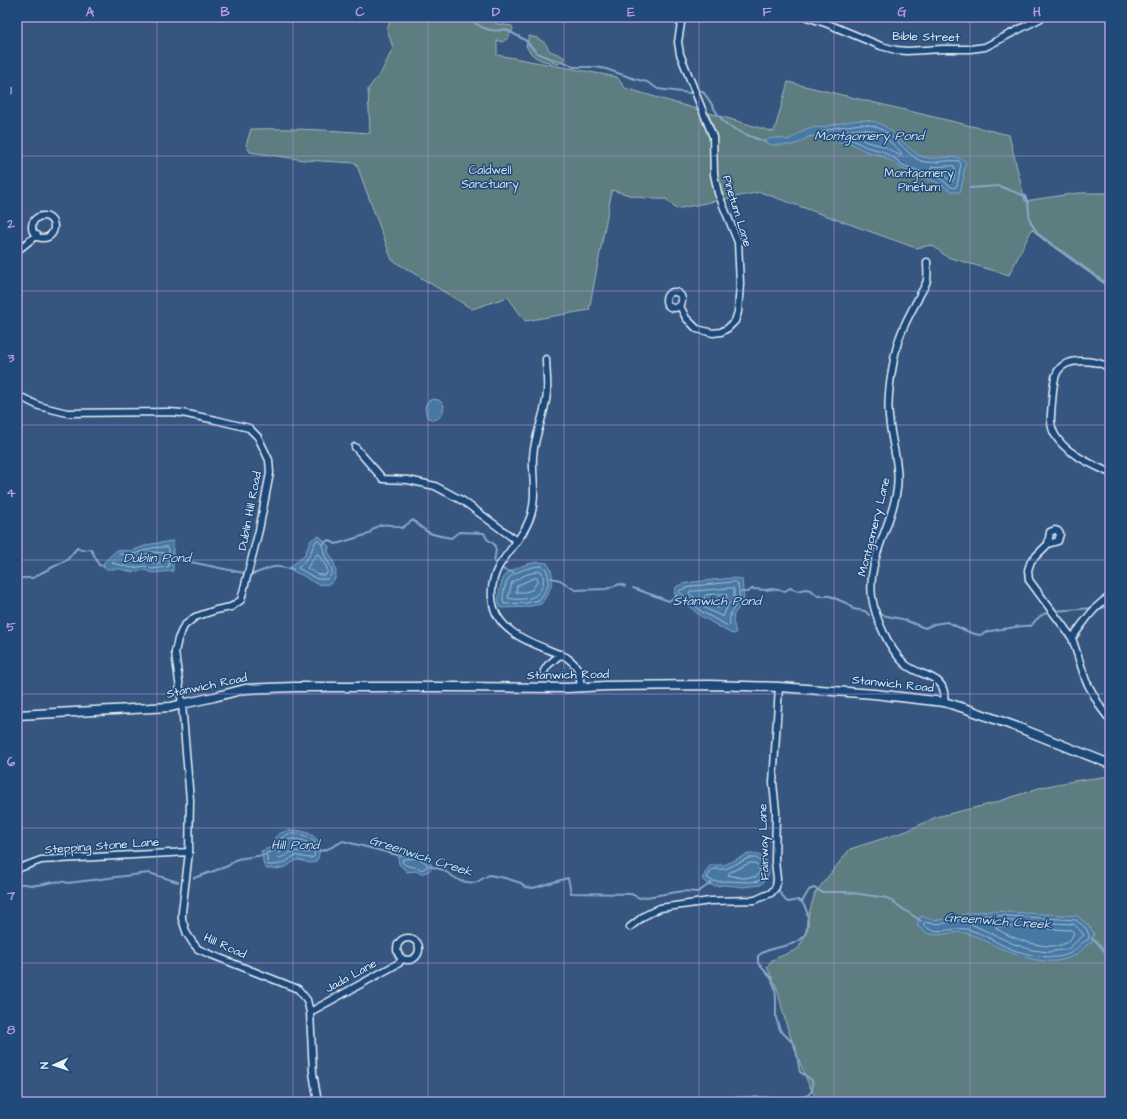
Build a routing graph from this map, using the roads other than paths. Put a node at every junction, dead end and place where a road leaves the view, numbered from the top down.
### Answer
1 (682, 17) edge
2 (807, 17) edge
3 (1038, 18) edge
4 (37, 235) dead end
5 (17, 251) edge
6 (927, 262) dead end
7 (680, 306) dead end
8 (546, 359) dead end
9 (1110, 368) edge
10 (17, 395) edge
11 (355, 447) dead end
12 (1110, 473) edge
13 (517, 540) junction
14 (1048, 544) dead end
15 (1110, 597) edge
16 (1072, 638) junction
17 (561, 654) junction
18 (544, 671) dead end
19 (779, 686) junction
20 (581, 688) junction
21 (944, 702) junction
22 (182, 704) junction
23 (17, 715) edge
24 (1110, 720) edge
25 (1110, 764) edge
26 (189, 852) junction
27 (17, 869) edge
28 (630, 928) dead end
29 (402, 959) dead end
30 (310, 1012) junction
31 (318, 1102) edge

1 - 7 street, Pinetum Lane
2 - 3 street, Bible Street
4 - 5 street
6 - 21 street, Montgomery Lane
8 - 13 street
9 - 12 street
10 - 22 street, Dublin Hill Road
11 - 13 street
13 - 17 street
14 - 16 street
15 - 16 street
16 - 24 street
17 - 18 street
17 - 20 street
19 - 20 street, Stanwich Road
19 - 21 street, Stanwich Road
19 - 28 street, Fairway Lane
20 - 22 street, Stanwich Road
21 - 25 street, Stanwich Road
22 - 23 street, Stanwich Road
22 - 26 street, Hill Road
26 - 27 street, Stepping Stone Lane
26 - 30 street, Hill Road
29 - 30 street, Jada Lane
30 - 31 street, Hill Road

